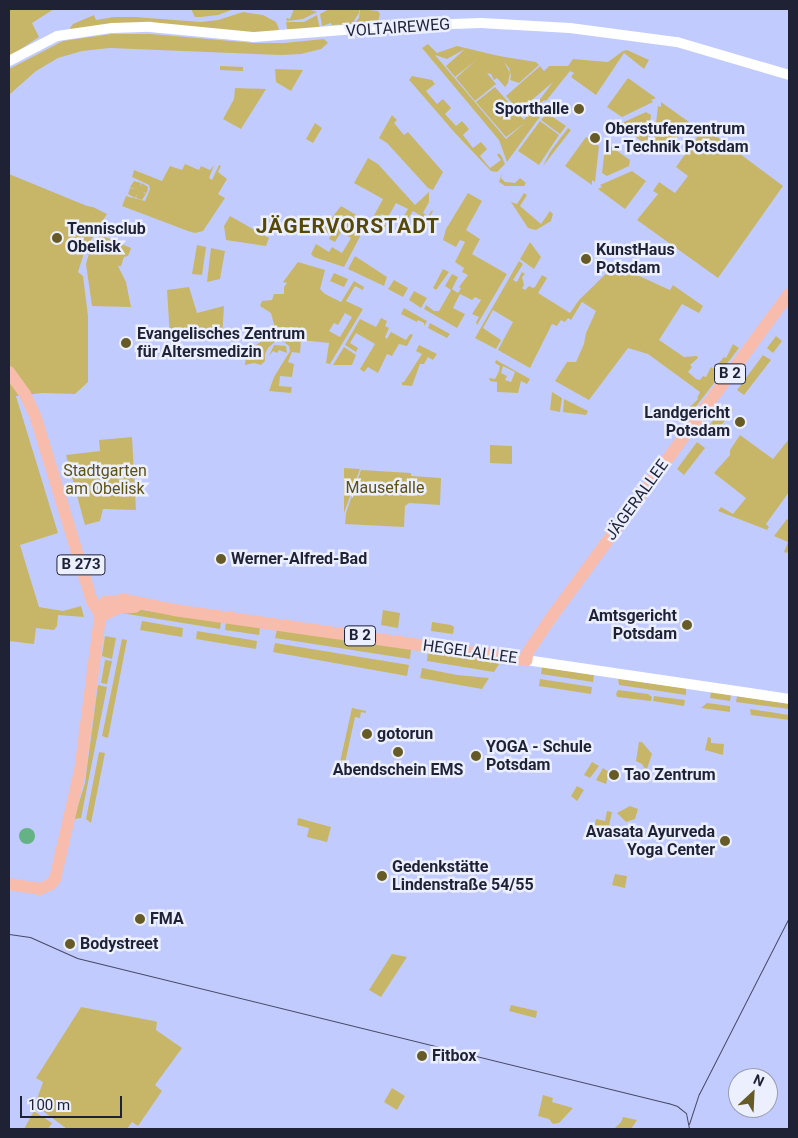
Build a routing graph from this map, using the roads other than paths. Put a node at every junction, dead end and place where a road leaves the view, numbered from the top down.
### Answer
1 (9, 61) edge
2 (789, 75) edge
3 (789, 294) edge
4 (9, 372) edge
5 (101, 616) junction
6 (526, 660) junction
7 (789, 699) edge
8 (9, 884) edge

1 - 2 street, VOLTAIREWEG
3 - 6 main road, JÄGERALLEE / B 2
4 - 5 main road, B 273
5 - 6 main road, HEGELALLEE / B 2
5 - 8 main road
6 - 7 street, HEGELALLEE

